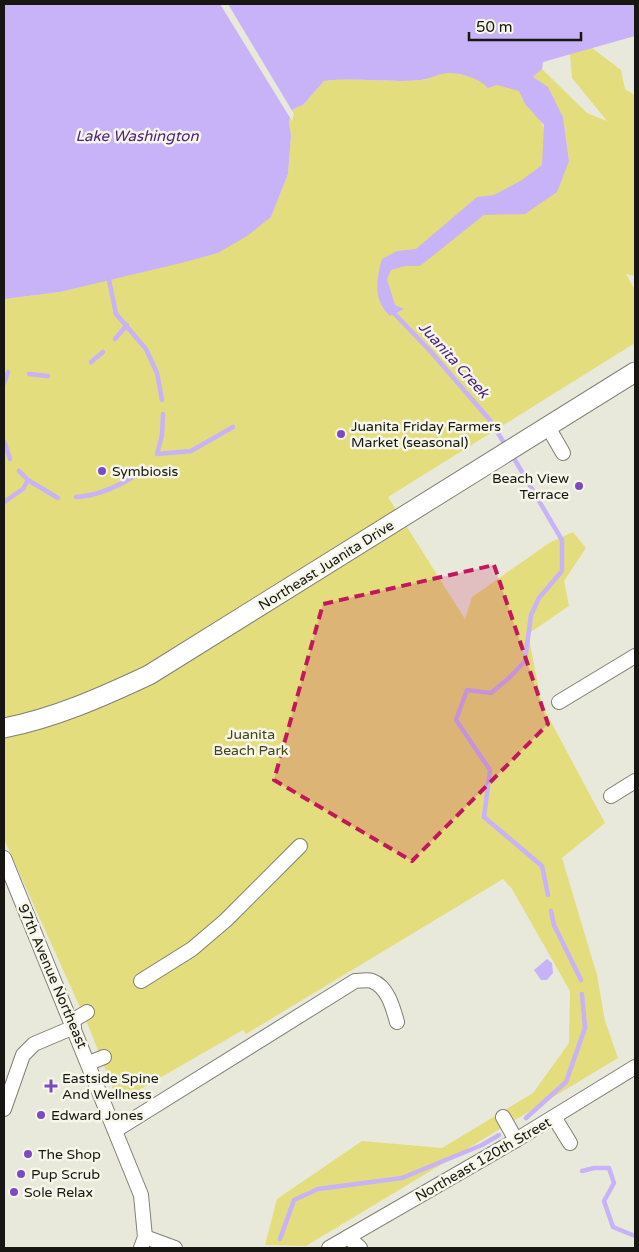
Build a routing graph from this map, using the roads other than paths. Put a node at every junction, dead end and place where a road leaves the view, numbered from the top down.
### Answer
1 (635, 372) edge
2 (548, 426) junction
3 (563, 453) dead end
4 (635, 656) edge
5 (559, 702) dead end
6 (4, 728) edge
7 (635, 782) edge
8 (611, 796) dead end
9 (300, 846) dead end
10 (9, 863) edge
11 (141, 981) dead end
12 (87, 1012) dead end
13 (396, 1022) dead end
14 (73, 1024) junction
15 (104, 1057) dead end
16 (89, 1063) junction
17 (635, 1067) edge
18 (4, 1109) edge
19 (503, 1117) dead end
20 (554, 1117) junction
21 (116, 1130) junction
22 (516, 1140) junction
23 (570, 1143) dead end
24 (348, 1237) junction
25 (143, 1243) edge
26 (175, 1248) edge
27 (329, 1248) edge
28 (360, 1248) edge

1 - 2 main road, Northeast Juanita Drive
2 - 3 street
2 - 6 main road, Northeast Juanita Drive
4 - 5 street
7 - 8 street
9 - 11 street
10 - 14 street, 97th Avenue Northeast
12 - 14 street
13 - 21 street
14 - 16 street, 97th Avenue Northeast
14 - 18 street
15 - 16 street
16 - 21 street, 97th Avenue Northeast
17 - 20 street, Northeast 120th Street
19 - 22 street
20 - 22 street, Northeast 120th Street
20 - 23 street
21 - 25 street, 97th Avenue Northeast
22 - 24 street, Northeast 120th Street
24 - 27 street, Northeast 120th Street
24 - 28 street
25 - 26 street

